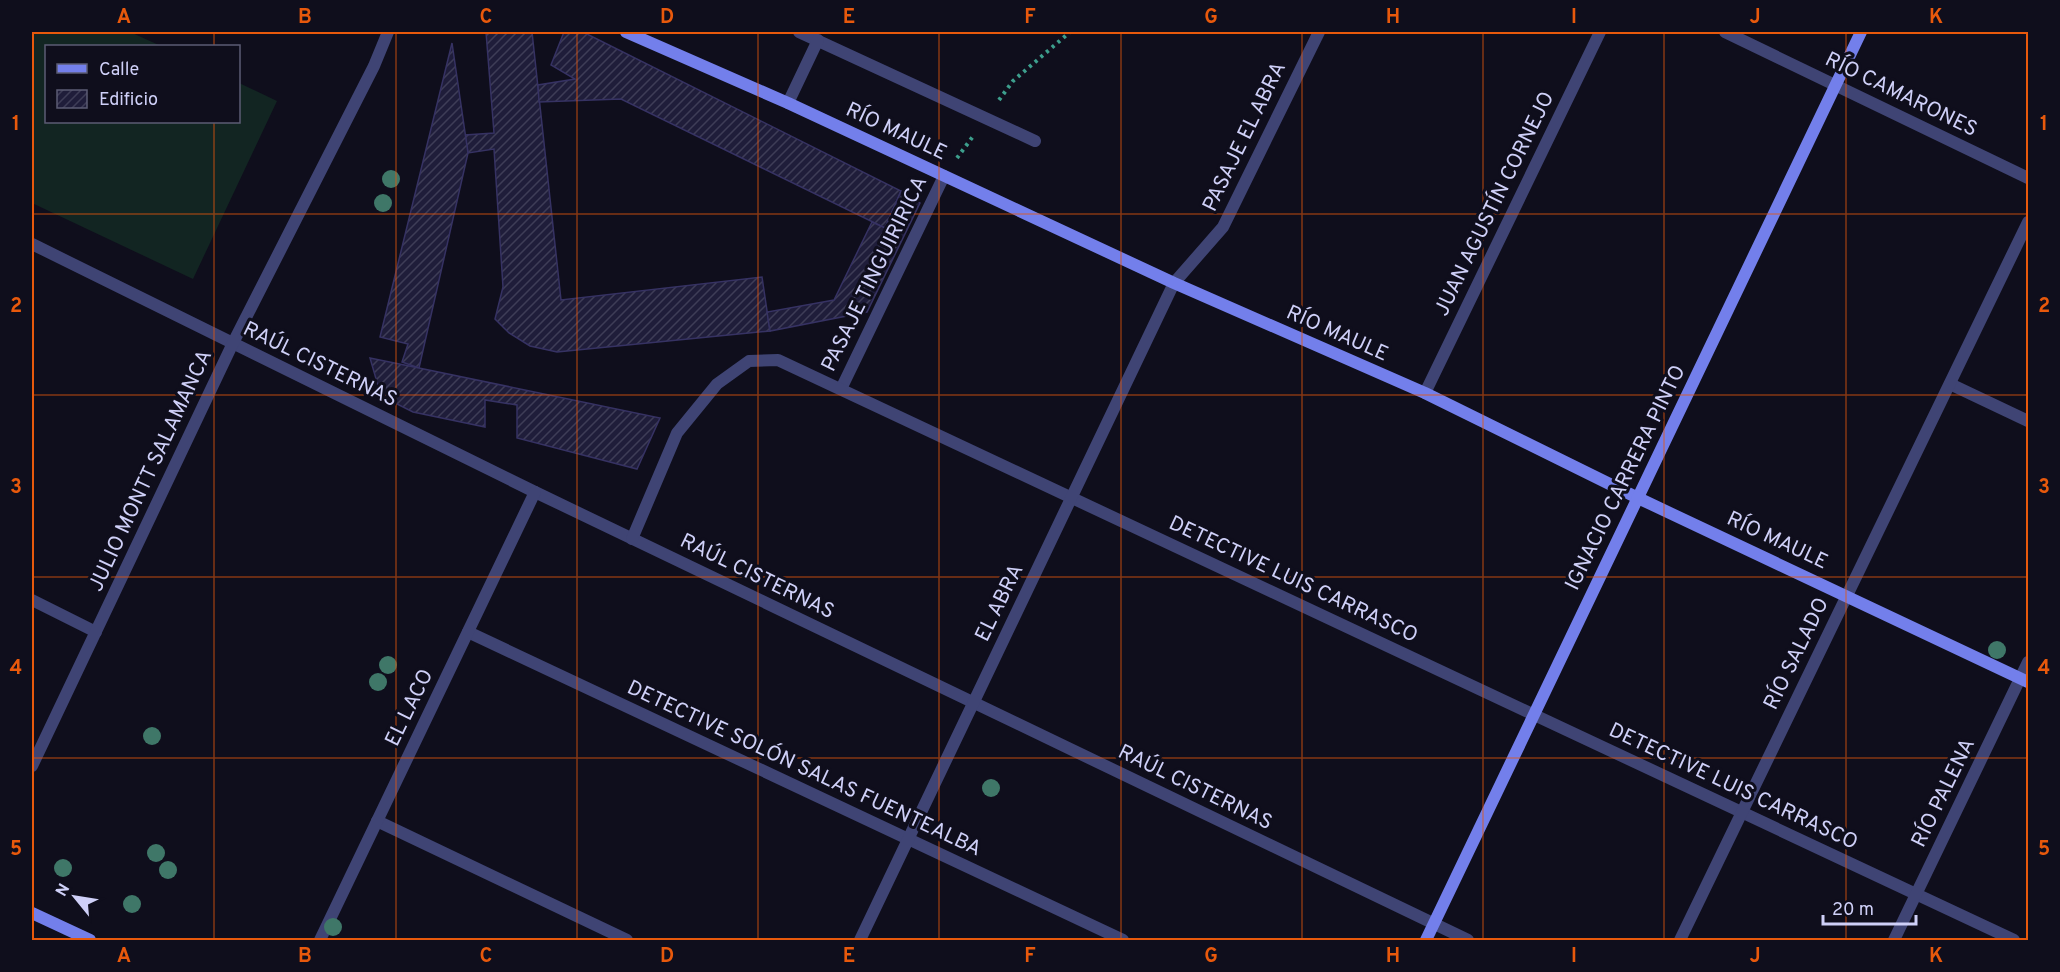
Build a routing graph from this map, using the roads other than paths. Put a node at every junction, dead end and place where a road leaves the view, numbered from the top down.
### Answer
1 (388, 32) edge
2 (626, 32) edge
3 (799, 32) edge
4 (1319, 32) edge
5 (1600, 32) edge
6 (1725, 32) edge
7 (1861, 32) edge
8 (818, 40) junction
9 (1835, 85) junction
10 (788, 103) junction
11 (1035, 141) dead end
12 (944, 176) junction
13 (2028, 178) edge
14 (2028, 222) edge
15 (32, 244) edge
16 (1174, 283) junction
17 (233, 343) junction
18 (1950, 384) junction
19 (842, 389) junction
20 (1425, 393) junction
21 (2028, 421) edge
22 (535, 492) junction
23 (1073, 497) junction
24 (1638, 498) junction
25 (632, 539) junction
26 (1847, 595) junction
27 (32, 600) edge
28 (96, 632) junction
29 (468, 632) junction
30 (2028, 662) edge
31 (2025, 680) edge
32 (974, 703) junction
33 (1534, 716) junction
34 (32, 766) edge
35 (1742, 812) junction
36 (378, 821) junction
37 (908, 839) junction
38 (1916, 894) junction
39 (32, 913) edge
40 (1434, 925) junction
41 (90, 940) edge
42 (320, 940) edge
43 (627, 940) edge
44 (860, 940) edge
45 (1123, 940) edge
46 (1426, 940) edge
47 (1468, 940) edge
48 (1680, 940) edge
49 (1894, 940) edge
50 (2014, 940) edge

1 - 17 street, JULIO MONTT SALAMANCA
2 - 10 street, RÍO MAULE
3 - 8 street
4 - 16 street, PASAJE EL ABRA
5 - 20 street, JUAN AGUSTÍN CORNEJO
6 - 9 street, RÍO CAMARONES
7 - 9 street, IGNACIO CARRERA PINTO
8 - 10 street
8 - 11 street
9 - 13 street, RÍO CAMARONES
9 - 24 street, IGNACIO CARRERA PINTO
10 - 12 street, RÍO MAULE
12 - 16 street, RÍO MAULE
12 - 19 street, PASAJE TINGUIRIRICA
14 - 18 street, RÍO SALADO
15 - 17 street, RAÚL CISTERNAS
16 - 20 street, RÍO MAULE
16 - 23 street, EL ABRA
17 - 22 street, RAÚL CISTERNAS
17 - 28 street, JULIO MONTT SALAMANCA
18 - 21 street
18 - 26 street, RÍO SALADO
19 - 23 street, DETECTIVE LUIS CARRASCO
19 - 25 street, DETECTIVE LUIS CARRASCO
20 - 24 street, RÍO MAULE
22 - 25 street, RAÚL CISTERNAS
22 - 29 street, EL LACO
23 - 32 street, EL ABRA
23 - 33 street, DETECTIVE LUIS CARRASCO
24 - 26 street, RÍO MAULE
24 - 33 street, IGNACIO CARRERA PINTO
25 - 32 street, RAÚL CISTERNAS
26 - 31 street, RÍO MAULE
26 - 35 street, RÍO SALADO
27 - 28 street
28 - 34 street, JULIO MONTT SALAMANCA
29 - 36 street, EL LACO
29 - 37 street, DETECTIVE SOLÓN SALAS FUENTEALBA
30 - 31 street, RÍO PALENA
31 - 38 street, RÍO PALENA
32 - 37 street, EL ABRA
32 - 40 street, RAÚL CISTERNAS
33 - 35 street, DETECTIVE LUIS CARRASCO
33 - 40 street, IGNACIO CARRERA PINTO
35 - 38 street, DETECTIVE LUIS CARRASCO
35 - 48 street, RÍO SALADO
36 - 42 street, EL LACO
36 - 43 street
37 - 44 street, EL ABRA
37 - 45 street, DETECTIVE SOLÓN SALAS FUENTEALBA
38 - 49 street, RÍO PALENA
38 - 50 street, DETECTIVE LUIS CARRASCO
39 - 41 street
40 - 46 street, IGNACIO CARRERA PINTO
40 - 47 street, RAÚL CISTERNAS

